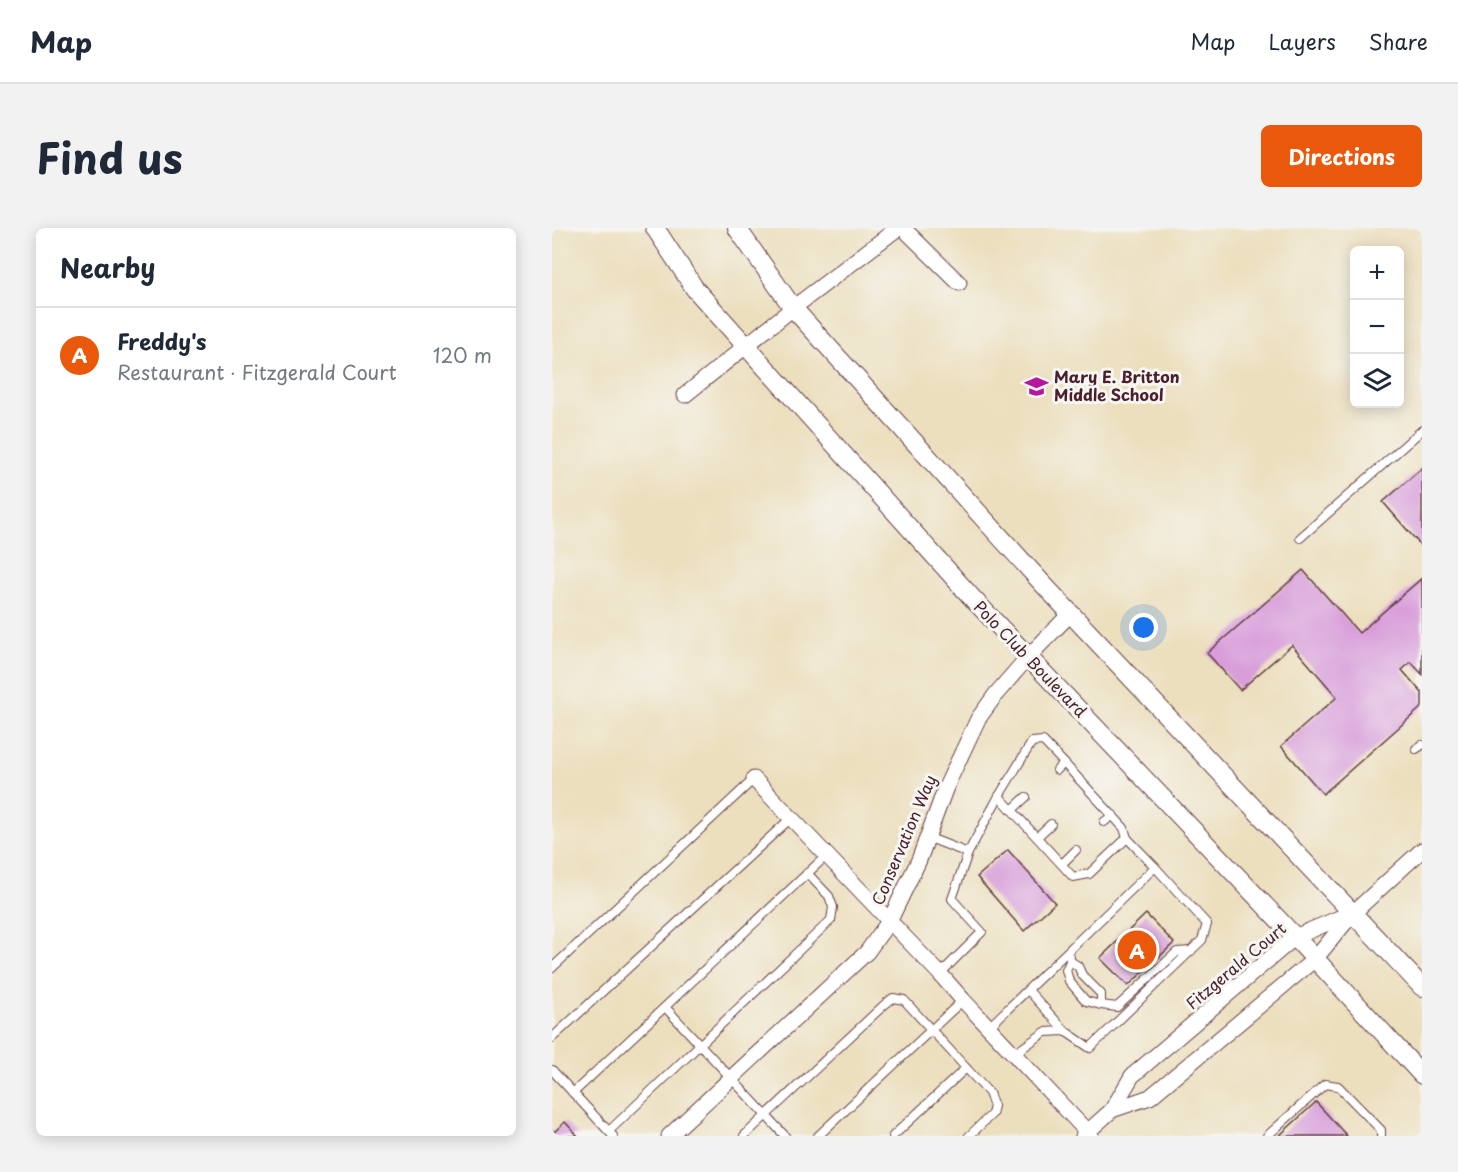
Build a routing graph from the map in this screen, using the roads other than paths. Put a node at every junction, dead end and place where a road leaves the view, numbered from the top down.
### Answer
1 (655, 228) edge
2 (737, 228) edge
3 (898, 228) edge
4 (903, 228) edge
5 (959, 283) dead end
6 (793, 308) junction
7 (747, 346) junction
8 (685, 395) dead end
9 (1422, 430) edge
10 (1300, 538) dead end
11 (1071, 614) junction
12 (1028, 657) junction
13 (1064, 763) junction
14 (1057, 770) dead end
15 (754, 779) joint
16 (1088, 789) junction
17 (999, 796) junction
18 (1080, 796) dead end
19 (1026, 797) dead end
20 (1012, 810) junction
21 (1113, 815) junction
22 (791, 818) junction
23 (1104, 822) dead end
24 (1051, 824) dead end
25 (927, 837) junction
26 (1037, 837) junction
27 (1127, 838) junction
28 (1076, 850) dead end
29 (1422, 850) edge
30 (968, 853) junction
31 (827, 855) junction
32 (1062, 864) junction
33 (1155, 867) junction
34 (807, 873) junction
35 (1353, 913) junction
36 (890, 920) junction
37 (1295, 937) junction
38 (1070, 950) junction
39 (1191, 951) junction
40 (1315, 959) junction
41 (1070, 961) junction
42 (552, 968) edge
43 (940, 974) junction
44 (1422, 987) edge
45 (1028, 990) junction
46 (963, 1000) junction
47 (1101, 1005) junction
48 (665, 1007) junction
49 (989, 1027) junction
50 (931, 1030) junction
51 (1065, 1031) junction
52 (552, 1038) edge
53 (700, 1044) junction
54 (1014, 1054) junction
55 (966, 1068) junction
56 (552, 1070) edge
57 (1422, 1075) edge
58 (731, 1078) junction
59 (573, 1093) junction
60 (1112, 1110) junction
61 (766, 1116) junction
62 (611, 1133) edge
63 (1087, 1135) edge
64 (669, 1136) edge
65 (744, 1136) edge
66 (785, 1136) edge
67 (818, 1136) edge
68 (893, 1136) edge
69 (969, 1136) edge
70 (1267, 1136) edge
71 (1381, 1136) edge

1 - 7 street, Polo Club Boulevard
2 - 6 street
3 - 6 street
4 - 5 street
6 - 7 street
6 - 11 street
7 - 8 street
7 - 12 street, Polo Club Boulevard
9 - 10 lane
11 - 12 street, Conservation Way
11 - 35 street
12 - 25 street, Conservation Way
12 - 37 street, Polo Club Boulevard
13 - 14 lane
13 - 16 lane
13 - 17 lane
15 - 22 street
15 - 42 lane
16 - 18 lane
16 - 21 lane
17 - 20 lane
17 - 30 lane
19 - 20 lane
20 - 26 lane
21 - 23 lane
21 - 27 lane
22 - 31 street
22 - 52 lane
24 - 26 lane
25 - 30 lane
25 - 36 street, Conservation Way
26 - 32 lane
27 - 32 lane
27 - 33 lane
28 - 32 lane
29 - 35 street
30 - 43 lane
31 - 34 lane
31 - 36 street
33 - 38 lane
33 - 39 lane
34 - 48 lane
34 - 53 lane
35 - 37 street, Fitzgerald Court
35 - 40 street, Fitzgerald Court
35 - 44 street
36 - 43 street
36 - 58 street, Conservation Way
37 - 40 street, Polo Club Boulevard
37 - 60 street, Fitzgerald Court
38 - 41 lane
38 - 45 lane
39 - 47 lane
39 - 51 lane
40 - 57 street, Polo Club Boulevard
40 - 60 street, Fitzgerald Court
41 - 47 lane
41 - 47 lane
43 - 46 street
45 - 49 lane
45 - 51 lane
46 - 49 street
46 - 50 lane
48 - 53 lane
48 - 59 lane
49 - 54 street
50 - 55 lane
50 - 61 lane
50 - 67 lane
51 - 54 lane
53 - 58 lane
53 - 62 lane
54 - 63 street
55 - 68 lane
55 - 69 lane
56 - 59 lane
58 - 61 lane
58 - 64 street, Conservation Way
59 - 62 lane
60 - 63 street, Fitzgerald Court
61 - 65 lane
61 - 66 lane
70 - 71 lane

